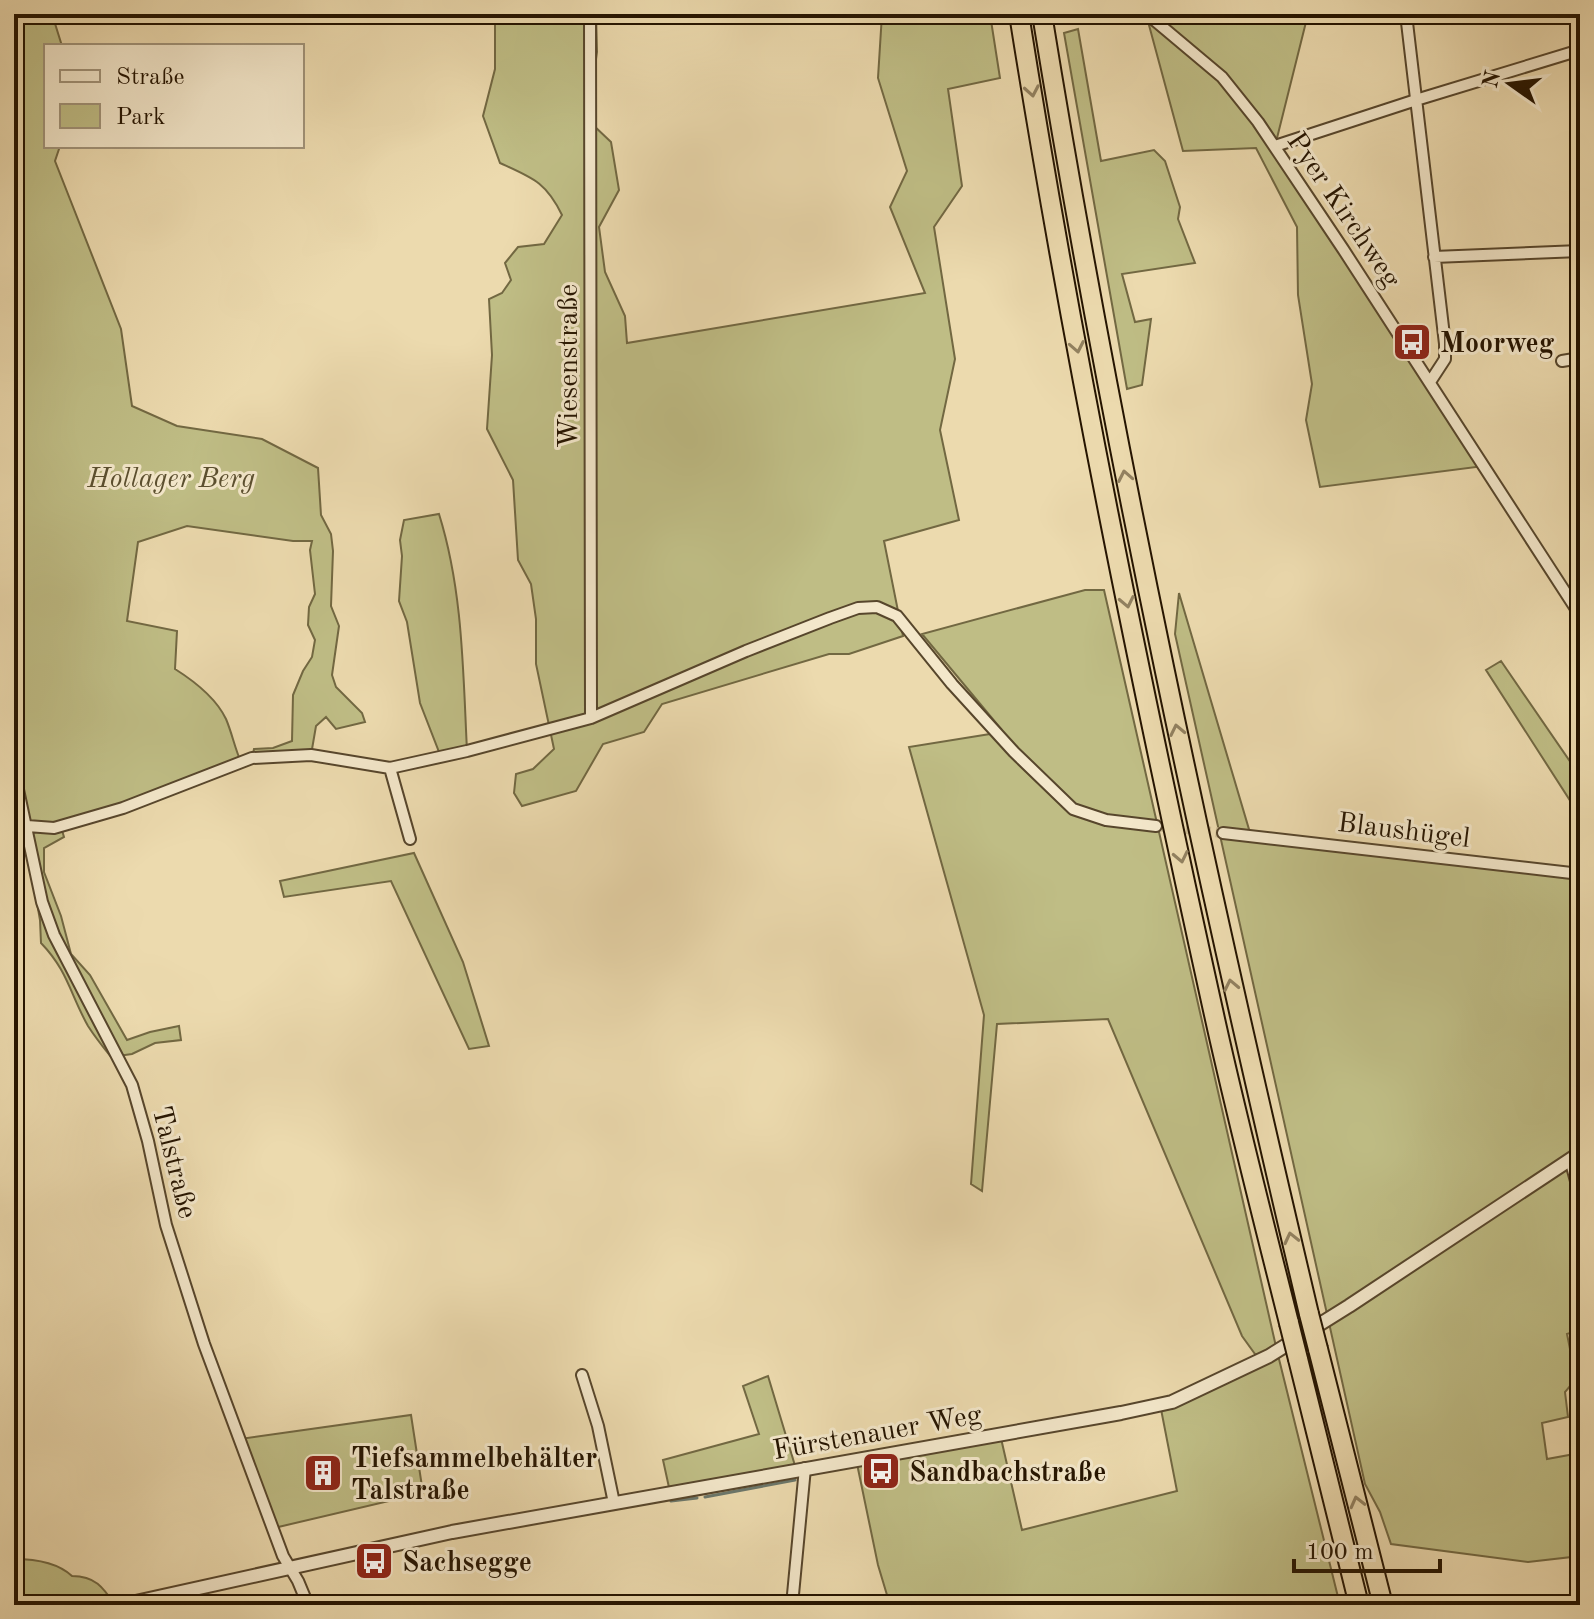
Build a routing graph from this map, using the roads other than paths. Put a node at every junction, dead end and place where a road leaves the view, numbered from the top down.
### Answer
1 (590, 14) edge
2 (1019, 14) edge
3 (1042, 14) edge
4 (1147, 14) edge
5 (1406, 14) edge
6 (1580, 50) edge
7 (1416, 100) junction
8 (1275, 146) junction
9 (1580, 251) edge
10 (1434, 257) junction
11 (1580, 358) edge
12 (1562, 361) dead end
13 (1430, 382) junction
14 (1580, 615) edge
15 (591, 718) junction
16 (390, 768) junction
17 (14, 771) edge
18 (20, 826) edge
19 (1156, 826) tunnel mouth
20 (1223, 833) tunnel mouth
21 (410, 839) dead end
22 (1580, 874) edge
23 (1575, 1156) edge
24 (1580, 1196) edge
25 (582, 1375) dead end
26 (805, 1468) junction
27 (614, 1503) junction
28 (290, 1567) junction
29 (122, 1605) edge
30 (308, 1605) edge
31 (792, 1605) edge
32 (1359, 1605) edge
33 (1383, 1605) edge

1 - 15 street, Wiesenstraße
2 -> 32 highway, bridge
33 -> 3 highway, bridge
4 - 8 street, Pyer Kirchweg
5 - 7 street
6 - 7 street
7 - 8 street
7 - 10 street
8 - 13 street, Pyer Kirchweg
9 - 10 street
10 - 13 street
11 - 12 street
13 - 14 street, Pyer Kirchweg
15 - 16 street
15 - 19 street
16 - 18 street
16 - 21 street
17 - 18 street, Talstraße
18 - 28 street, Talstraße
20 - 22 street, Blaushügel
23 - 24 street
23 - 26 street, Fürstenauer Weg
25 - 27 street
26 - 27 street, Fürstenauer Weg
26 - 31 street
27 - 28 street, Fürstenauer Weg
28 - 29 street, Fürstenauer Weg
28 - 30 street

